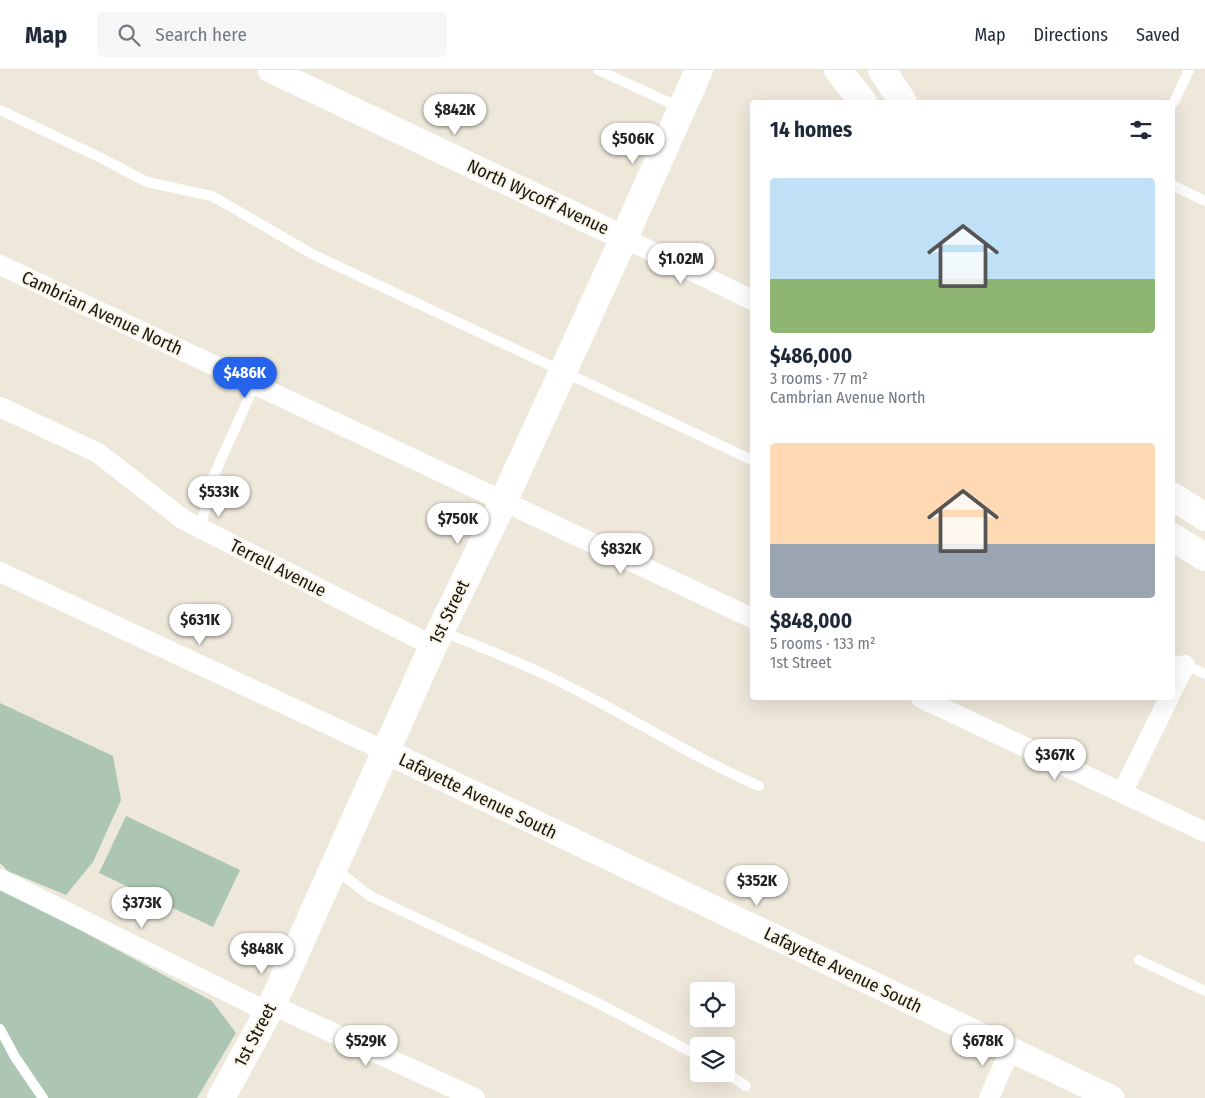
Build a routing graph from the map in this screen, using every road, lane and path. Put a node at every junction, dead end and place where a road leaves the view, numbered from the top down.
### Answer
1 (270, 70) edge
2 (598, 70) edge
3 (699, 70) edge
4 (838, 70) edge
5 (882, 70) edge
6 (1189, 70) edge
7 (861, 100) edge
8 (902, 100) edge
9 (1175, 100) edge
10 (682, 109) junction
11 (0, 110) edge
12 (1175, 187) edge
13 (1205, 201) edge
14 (624, 238) junction
15 (0, 265) edge
16 (750, 299) edge
17 (563, 371) junction
18 (255, 384) junction
19 (0, 407) edge
20 (750, 459) edge
21 (1175, 498) edge
22 (504, 500) junction
23 (1205, 517) edge
24 (201, 528) junction
25 (1175, 539) edge
26 (1205, 557) edge
27 (0, 572) edge
28 (750, 617) edge
29 (436, 638) junction
30 (1179, 662) edge
31 (1205, 674) edge
32 (1175, 679) edge
33 (925, 700) edge
34 (1168, 700) edge
35 (385, 751) junction
36 (759, 786) dead end
37 (1122, 793) junction
38 (1205, 832) edge
39 (334, 868) junction
40 (0, 879) edge
41 (1139, 960) dead end
42 (1205, 991) edge
43 (270, 1008) junction
44 (0, 1029) edge
45 (1010, 1050) junction
46 (690, 1051) edge
47 (735, 1079) edge
48 (746, 1086) dead end
49 (43, 1098) edge
50 (221, 1098) edge
51 (475, 1098) edge
52 (989, 1098) edge
53 (1112, 1098) edge

1 - 14 street, North Wycoff Avenue
2 - 10 lane
3 - 10 main road, 1st Street
4 - 7 main road
5 - 8 main road
6 - 9 lane
10 - 14 main road, 1st Street
11 - 17 lane
12 - 13 lane
14 - 16 street, North Wycoff Avenue
14 - 17 main road, 1st Street
15 - 18 street, Cambrian Avenue North
17 - 20 lane
17 - 22 main road, 1st Street
18 - 22 street, Cambrian Avenue North
18 - 24 lane
19 - 24 street, Terrell Avenue
21 - 23 main road
22 - 28 street, Cambrian Avenue North
22 - 29 main road, 1st Street
24 - 29 street, Terrell Avenue
25 - 26 main road
27 - 35 street
29 - 35 main road, 1st Street
29 - 36 lane
30 - 31 lane
30 - 32 street
33 - 37 street
34 - 37 street
35 - 39 main road, 1st Street
35 - 45 street, Lafayette Avenue South
37 - 38 street
39 - 43 main road, 1st Street
39 - 46 lane
40 - 43 street
41 - 42 lane
43 - 50 main road, 1st Street
43 - 51 street
44 - 49 lane
45 - 52 street
45 - 53 street, Lafayette Avenue South
47 - 48 lane

